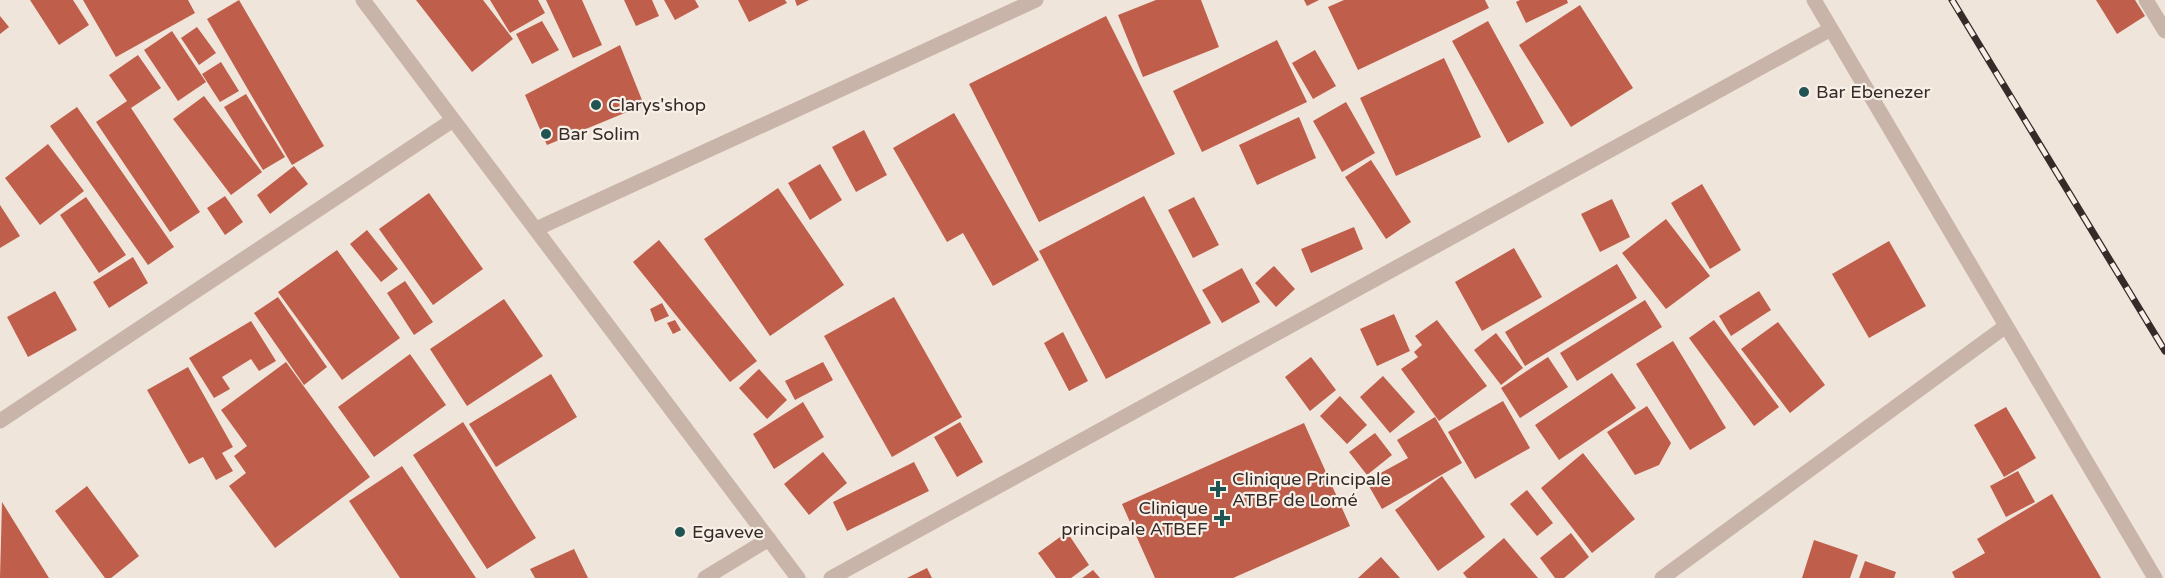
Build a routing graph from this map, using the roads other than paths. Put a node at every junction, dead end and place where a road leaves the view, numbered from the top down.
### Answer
1 (363, 0) edge
2 (1036, 0) edge
3 (1814, 0) edge
4 (2145, 0) edge
5 (1831, 29) junction
6 (2165, 32) edge
7 (453, 120) junction
8 (536, 230) junction
9 (2006, 326) junction
10 (0, 421) edge
11 (769, 539) junction
12 (705, 578) edge
13 (798, 578) edge
14 (831, 578) edge
15 (1662, 578) edge
16 (2155, 578) edge

1 - 7 street
2 - 8 street
3 - 5 street
4 - 6 street
5 - 9 street
5 - 14 street
7 - 8 street
7 - 10 street
8 - 11 street
9 - 15 street
9 - 16 street
11 - 12 street
11 - 13 street

